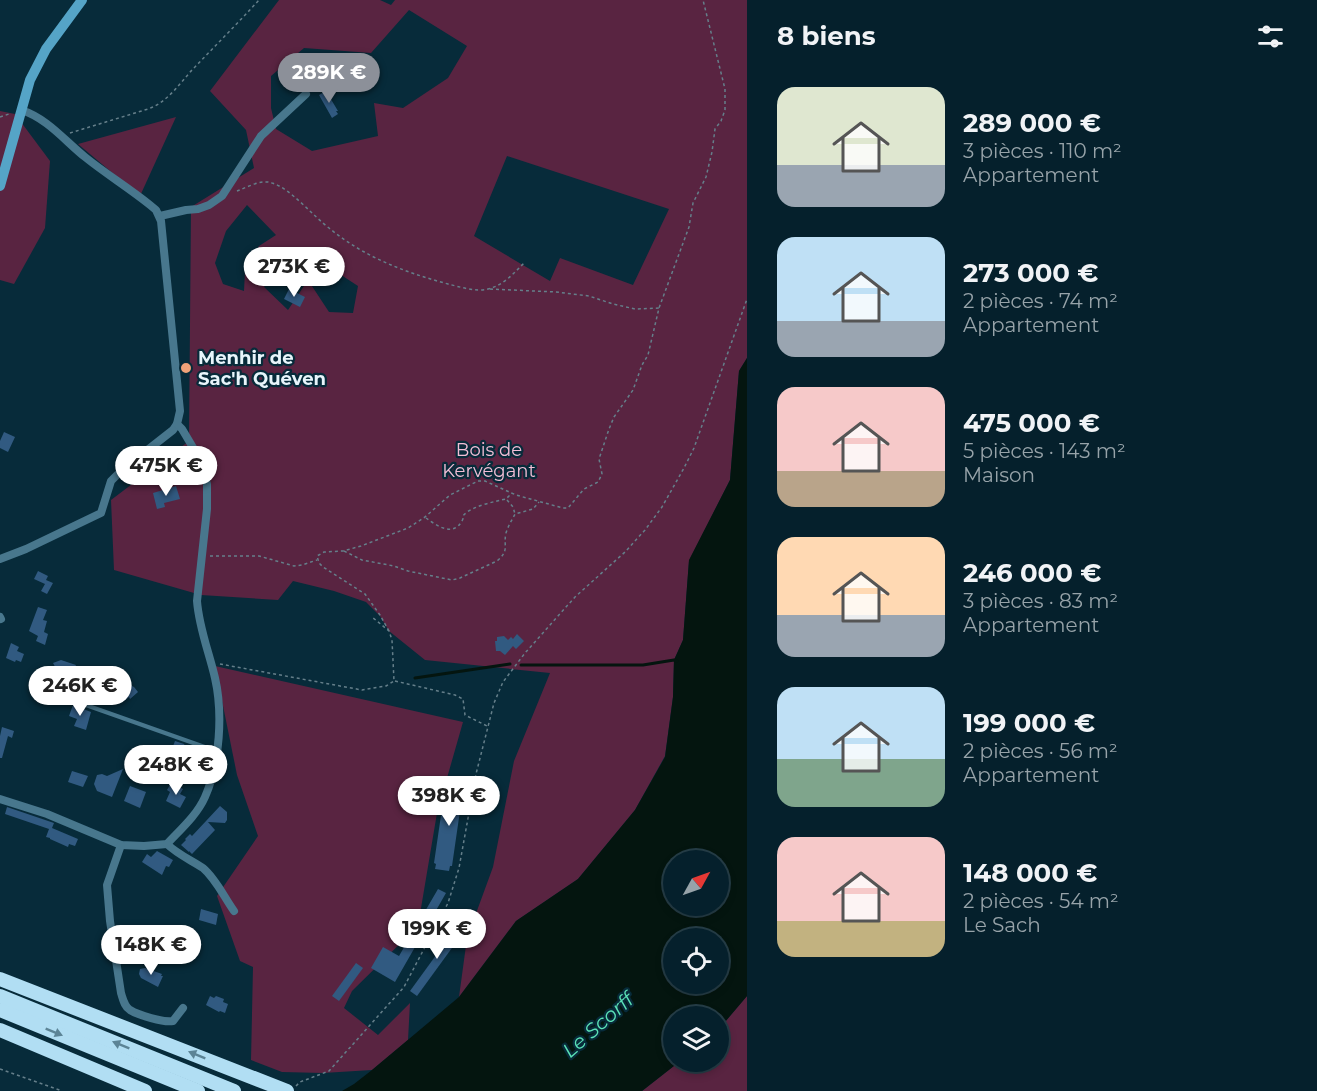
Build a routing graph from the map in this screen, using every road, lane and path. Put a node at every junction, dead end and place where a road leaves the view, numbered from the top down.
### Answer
1 (82, 0) edge
2 (259, 0) edge
3 (704, 0) edge
4 (306, 94) dead end
5 (21, 110) junction
6 (61, 136) junction
7 (0, 186) edge
8 (222, 196) junction
9 (159, 216) junction
10 (525, 262) dead end
11 (489, 288) junction
12 (747, 299) edge
13 (659, 308) junction
14 (177, 424) junction
15 (512, 493) junction
16 (506, 500) junction
17 (539, 502) junction
18 (515, 514) junction
19 (425, 518) junction
20 (343, 551) junction
21 (203, 556) junction
22 (0, 559) edge
23 (318, 560) junction
24 (372, 617) dead end
25 (389, 632) junction
26 (211, 662) junction
27 (394, 681) junction
28 (83, 704) dead end
29 (488, 727) junction
30 (216, 752) junction
31 (0, 799) edge
32 (167, 843) junction
33 (122, 845) junction
34 (234, 911) dead end
35 (0, 979) edge
36 (0, 996) edge
37 (183, 1008) dead end
38 (0, 1010) edge
39 (0, 1030) edge
40 (0, 1069) edge
41 (62, 1091) edge
42 (145, 1091) edge
43 (198, 1091) edge
44 (234, 1091) edge
45 (287, 1091) edge
46 (292, 1091) edge

1 - 5 street
2 - 6 path
3 - 13 path
4 - 8 street
5 - 6 street
5 - 7 street
6 - 9 street
8 - 9 street
8 - 11 path
9 - 14 street
10 - 11 path
11 - 13 path
12 - 29 path
13 - 17 path
14 - 21 street
14 - 22 street
15 - 16 path
15 - 17 path
15 - 19 path
16 - 18 path
16 - 19 path
17 - 18 path
18 - 20 path
19 - 20 path
20 - 23 path
21 - 23 path
21 - 26 street
23 - 25 path
24 - 25 path
25 - 27 path
26 - 27 path
26 - 30 street
27 - 29 path
28 - 30 lane
29 - 46 path
30 - 32 street
31 - 33 street
32 - 33 street
32 - 34 street
33 - 37 street
45 -> 35 highway
44 -> 36 highway
38 -> 43 highway
39 - 42 highway
40 - 41 path

